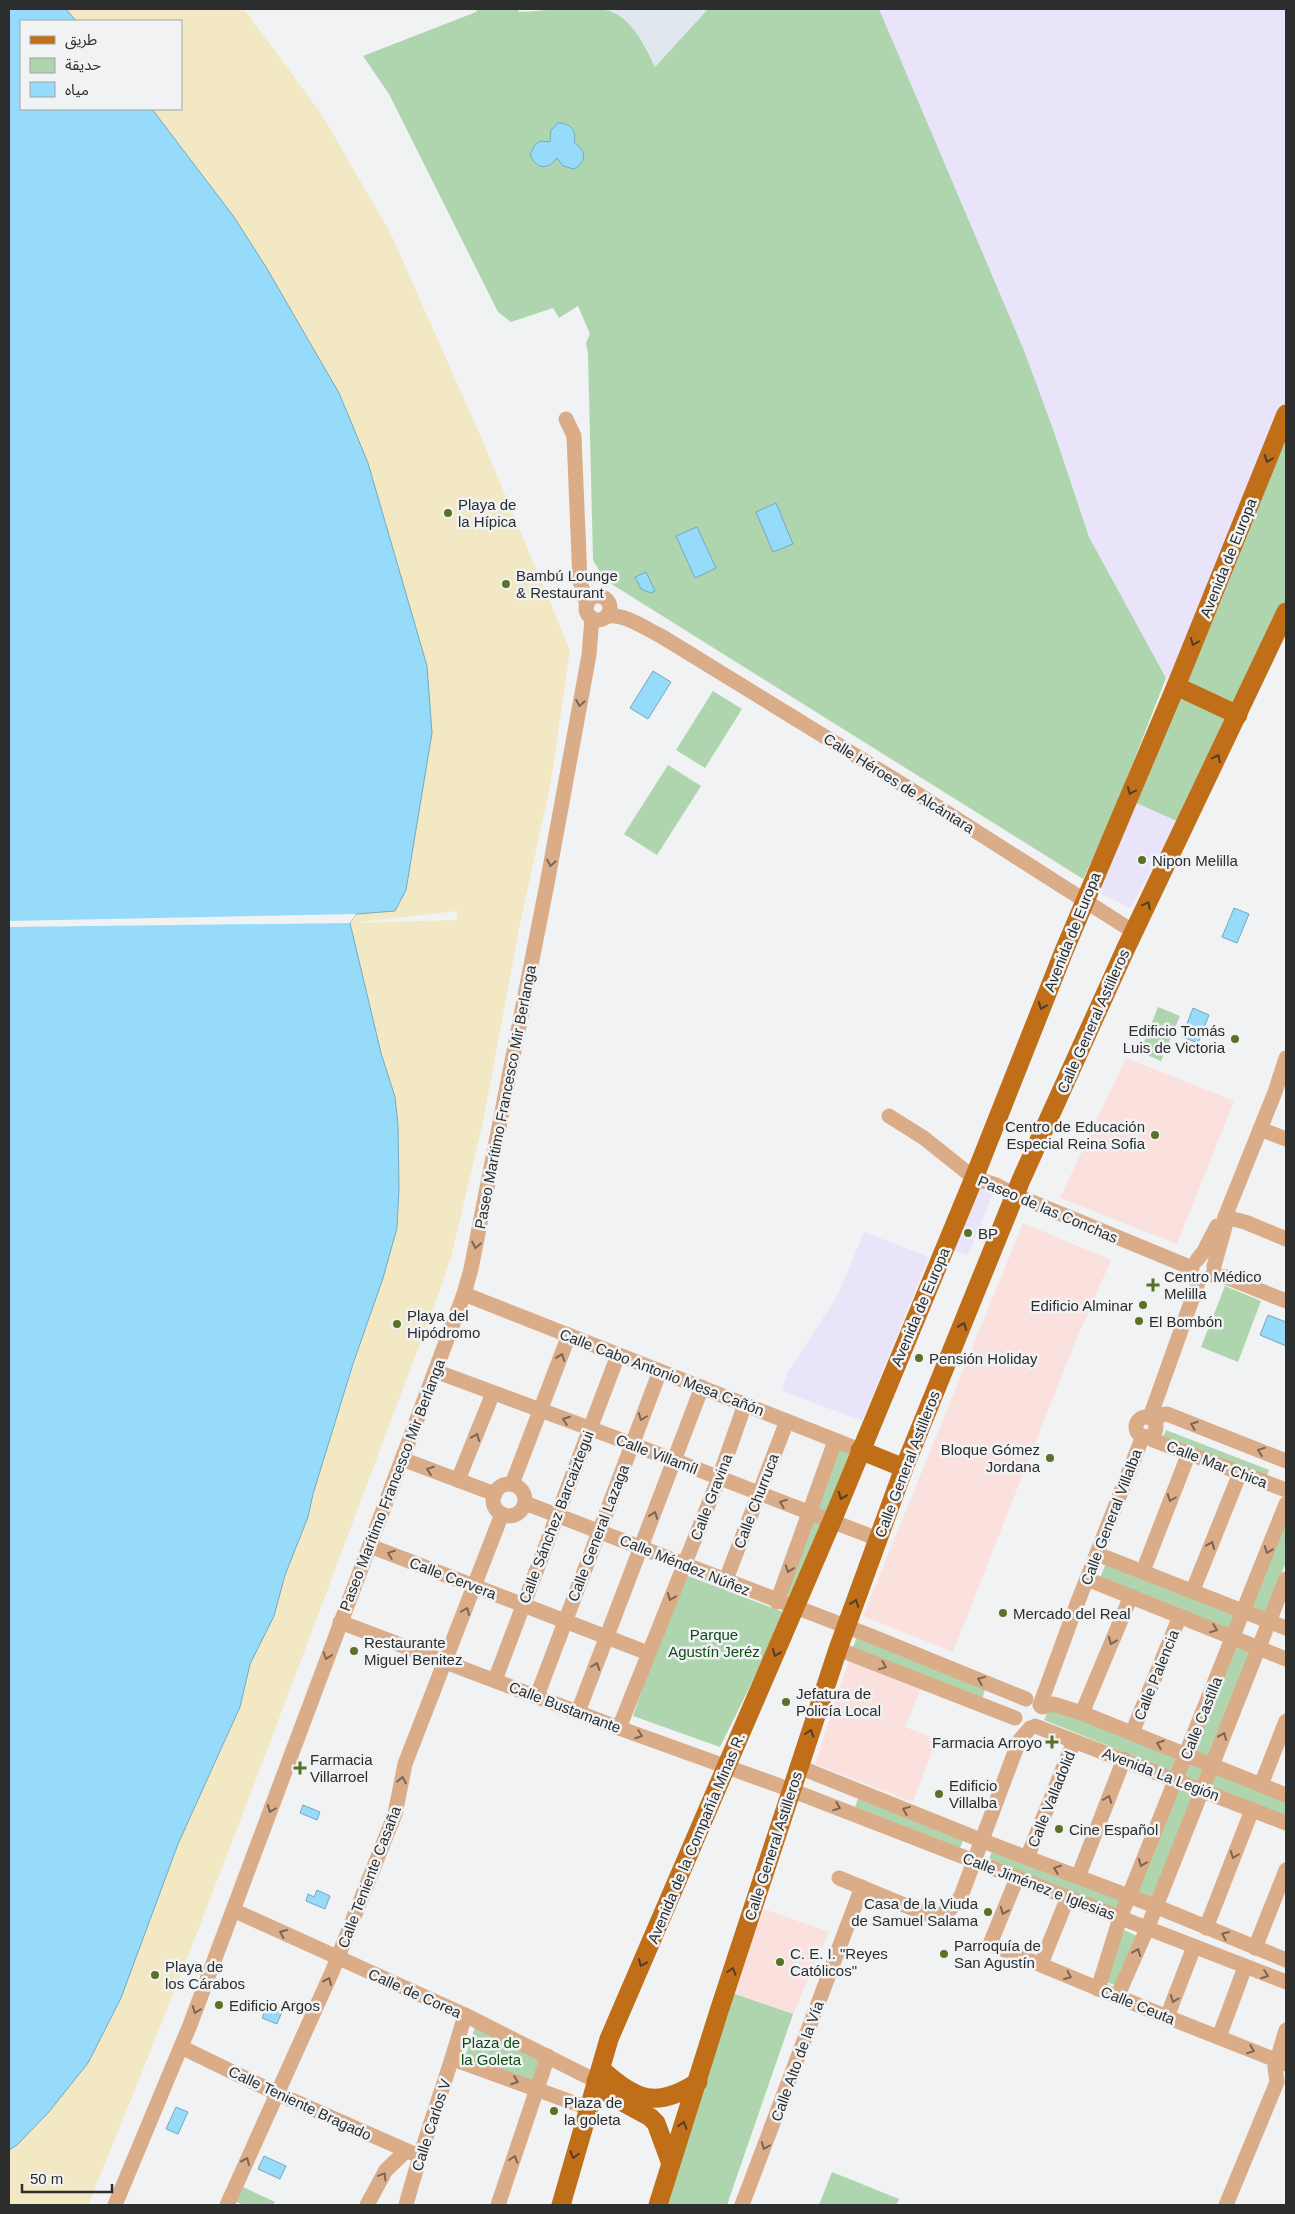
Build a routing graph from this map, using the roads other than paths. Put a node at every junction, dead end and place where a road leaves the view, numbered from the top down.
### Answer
1 (1286, 414) edge
2 (566, 419) dead end
3 (598, 608) junction
4 (1286, 612) edge
5 (1176, 686) junction
6 (1238, 715) junction
7 (1085, 900) junction
8 (1134, 932) junction
9 (1286, 1058) edge
10 (890, 1116) dead end
11 (1260, 1129) junction
12 (1286, 1140) edge
13 (974, 1178) junction
14 (1015, 1195) junction
15 (1225, 1217) junction
16 (1286, 1239) edge
17 (1203, 1270) junction
18 (464, 1294) junction
19 (1286, 1301) edge
20 (568, 1336) junction
21 (618, 1355) junction
22 (435, 1371) junction
23 (660, 1371) junction
24 (702, 1387) junction
25 (493, 1393) junction
26 (745, 1404) junction
27 (541, 1411) junction
28 (1152, 1419) junction
29 (787, 1421) junction
30 (590, 1428) junction
31 (1146, 1436) junction
32 (835, 1441) junction
33 (632, 1444) junction
34 (860, 1450) junction
35 (1189, 1453) junction
36 (402, 1459) junction
37 (675, 1460) junction
38 (1286, 1460) edge
39 (904, 1468) junction
40 (1240, 1473) junction
41 (719, 1478) junction
42 (458, 1480) junction
43 (512, 1484) junction
44 (1286, 1490) edge
45 (495, 1494) junction
46 (759, 1494) junction
47 (525, 1504) junction
48 (1286, 1504) edge
49 (809, 1513) junction
50 (502, 1514) junction
51 (557, 1514) junction
52 (832, 1521) junction
53 (600, 1532) junction
54 (878, 1539) junction
55 (370, 1546) junction
56 (642, 1548) junction
57 (1097, 1554) junction
58 (684, 1565) junction
59 (1143, 1571) junction
60 (1087, 1579) junction
61 (1286, 1579) edge
62 (725, 1582) junction
63 (476, 1586) junction
64 (1193, 1590) junction
65 (1131, 1596) junction
66 (777, 1602) junction
67 (523, 1605) junction
68 (795, 1608) junction
69 (1244, 1611) junction
70 (1180, 1616) junction
71 (1269, 1621) junction
72 (340, 1622) junction
73 (564, 1622) junction
74 (846, 1627) junction
75 (1286, 1628) edge
76 (607, 1637) junction
77 (1233, 1637) junction
78 (1259, 1647) junction
79 (838, 1649) junction
80 (648, 1653) junction
81 (913, 1653) junction
82 (1286, 1659) edge
83 (446, 1661) junction
84 (905, 1675) junction
85 (495, 1680) junction
86 (537, 1696) junction
87 (1035, 1703) junction
88 (578, 1712) junction
89 (1082, 1713) junction
90 (1286, 1722) edge
91 (1024, 1724) junction
92 (619, 1728) junction
93 (1132, 1733) junction
94 (1074, 1740) junction
95 (1186, 1754) junction
96 (1124, 1759) junction
97 (1211, 1764) junction
98 (727, 1766) junction
99 (799, 1767) junction
100 (1176, 1780) junction
101 (1261, 1785) junction
102 (791, 1790) junction
103 (1201, 1790) junction
104 (1286, 1795) edge
105 (1252, 1810) junction
106 (1286, 1824) edge
107 (983, 1841) junction
108 (1027, 1858) junction
109 (975, 1861) junction
110 (1286, 1870) edge
111 (1078, 1877) junction
112 (839, 1878) dead end
113 (1017, 1878) junction
114 (862, 1887) junction
115 (1129, 1896) junction
116 (1068, 1898) junction
117 (1155, 1906) junction
118 (233, 1910) junction
119 (1120, 1918) junction
120 (1147, 1928) junction
121 (1206, 1928) junction
122 (1194, 1947) junction
123 (1255, 1948) junction
124 (338, 1958) junction
125 (1286, 1960) edge
126 (1041, 1964) junction
127 (1245, 1967) junction
128 (1286, 1982) edge
129 (1098, 1989) junction
130 (1117, 1997) junction
131 (1167, 2017) junction
132 (470, 2018) junction
133 (1286, 2030) edge
134 (1219, 2038) junction
135 (181, 2047) junction
136 (548, 2056) junction
137 (456, 2060) junction
138 (1282, 2062) edge
139 (598, 2074) junction
140 (1282, 2079) edge
141 (698, 2082) junction
142 (537, 2089) junction
143 (276, 2093) junction
144 (588, 2108) junction
145 (412, 2154) junction
146 (670, 2164) junction
147 (116, 2205) edge
148 (227, 2205) edge
149 (367, 2205) edge
150 (406, 2205) edge
151 (498, 2205) edge
152 (561, 2205) edge
153 (658, 2205) edge
154 (742, 2205) edge
155 (1226, 2205) edge

1 -> 5 main road, Avenida de Europa
2 - 3 street
3 - 7 street, Calle Héroes de Alcántara
3 -> 18 street, Paseo Marítimo Francesco Mir Berlanga
4 - 6 main road, Calle General Astilleros
5 - 6 main road
5 -> 7 main road, Avenida de Europa
8 -> 6 main road, Calle General Astilleros
7 - 8 street, Calle Héroes de Alcántara
7 -> 13 main road, Avenida de Europa
8 - 14 main road, Calle General Astilleros
9 - 11 street
10 - 13 street, Paseo de las Conchas
11 - 12 street
11 - 15 street
13 - 14 street, Paseo de las Conchas
13 - 34 main road, Avenida de Europa
14 - 17 street, Paseo de las Conchas
39 -> 14 main road, Calle General Astilleros
15 - 16 street
15 - 17 street
17 - 19 street, Paseo de las Conchas
17 - 28 street
18 - 20 street, Calle Cabo Antonio Mesa Cañón
18 - 22 street, Paseo Marítimo Francesco Mir Berlanga
20 - 21 street, Calle Cabo Antonio Mesa Cañón
27 -> 20 street
21 - 23 street, Calle Cabo Antonio Mesa Cañón
21 - 30 street, Calle Sánchez Barcaiztegui
22 - 25 street, Calle Villamíl
22 - 36 street, Paseo Marítimo Francesco Mir Berlanga
23 - 24 street, Calle Cabo Antonio Mesa Cañón
23 -> 33 street, Calle General Lazaga
24 - 26 street, Calle Cabo Antonio Mesa Cañón
24 - 37 street
25 - 27 street, Calle Villamíl
42 -> 25 street
26 - 29 street, Calle Cabo Antonio Mesa Cañón
26 - 41 street, Calle Gravina
30 -> 27 street, Calle Villamíl
27 - 43 street
28 - 31 street, Calle General Villalba
38 -> 28 street, Calle Mar Chica
29 - 32 street, Calle Cabo Antonio Mesa Cañón
29 - 46 street, Calle Churruca
30 - 33 street, Calle Villamíl
30 - 51 street, Calle Sánchez Barcaiztegui
31 - 35 street, Calle Mar Chica
31 - 57 street, Calle General Villalba
32 - 34 street, Calle Cabo Antonio Mesa Cañón
32 - 49 street
33 - 37 street, Calle Villamíl
33 - 53 street, Calle General Lazaga
34 - 39 main road
34 -> 52 main road, Avenida de Europa
35 - 40 street, Calle Mar Chica
35 -> 59 street
42 -> 36 street
36 - 55 street, Paseo Marítimo Francesco Mir Berlanga
37 - 41 street, Calle Villamíl
56 -> 37 street
39 - 54 main road, Calle General Astilleros
40 - 44 street, Calle Mar Chica
64 -> 40 street
41 - 46 street, Calle Villamíl
41 - 58 street, Calle Gravina
42 - 45 street
43 - 45 street
43 - 47 street
45 - 50 street
49 -> 46 street, Calle Villamíl
46 - 62 street, Calle Churruca
47 - 50 street
47 - 51 street, Calle Méndez Núñez
48 -> 69 street, Calle Castilla
49 - 52 street, Calle Villamíl
49 -> 66 street
50 - 63 street, Calle Teniente Casaña
51 - 53 street, Calle Méndez Núñez
51 - 67 street, Calle Sánchez Barcaiztegui
52 - 54 street, Calle Villamíl
52 - 68 main road, Avenida de la Compañía Minas R.
53 - 56 street, Calle Méndez Núñez
53 - 73 street, Calle General Lazaga
74 -> 54 main road, Calle General Astilleros
63 -> 55 street, Calle Cervera
55 - 72 street, Paseo Marítimo Francesco Mir Berlanga
56 - 58 street, Calle Méndez Núñez
56 - 76 street
57 - 59 street
57 - 60 street, Calle General Villalba
58 - 62 street, Calle Méndez Núñez
58 -> 80 street, Calle Gravina
59 - 64 street
60 - 65 street
60 - 87 street, Calle General Villalba
61 - 71 street, Calle Castilla
62 - 66 street, Calle Méndez Núñez
63 - 67 street, Calle Cervera
83 -> 63 street, Calle Teniente Casaña
64 - 69 street
65 - 70 street
65 -> 89 street
66 - 68 street, Calle Méndez Núñez
67 - 73 street, Calle Cervera
67 - 85 street, Calle Sánchez Barcaiztegui
68 - 74 street, Calle Méndez Núñez
68 -> 98 main road, Avenida de la Compañía Minas R.
69 - 71 street
69 - 77 street, Calle Castilla
70 -> 77 street
70 - 93 street, Calle Palencia
71 - 75 street
71 - 78 street, Calle Castilla
72 - 83 street, Calle Bustamante
72 -> 118 street, Paseo Marítimo Francesco Mir Berlanga
73 - 76 street, Calle Cervera
73 - 86 street, Calle General Lazaga
74 - 79 main road, Calle General Astilleros
74 - 81 street, Avenida La Legión
76 - 80 street, Calle Cervera
88 -> 76 street
77 - 78 street
77 - 95 street, Calle Castilla
78 - 82 street
97 -> 78 street, Calle Castilla
79 -> 84 street, Avenida La Legión
99 -> 79 main road, Calle General Astilleros
80 - 92 street, Calle Gravina
81 - 84 street
87 -> 81 street, Avenida La Legión
83 - 85 street, Calle Bustamante
124 -> 83 street, Calle Teniente Casaña
84 - 91 street, Avenida La Legión
85 - 86 street, Calle Bustamante
86 - 88 street, Calle Bustamante
87 - 89 street, Avenida La Legión
87 - 91 street
87 - 91 street
88 - 92 street, Calle Bustamante
89 - 93 street, Avenida La Legión
90 - 101 street
91 - 94 street, Avenida La Legión
91 - 107 street
92 -> 98 street, Calle Bustamante
95 -> 93 street, Avenida La Legión
94 - 96 street, Avenida La Legión
94 - 108 street, Calle Valladolid
95 - 97 street, Avenida La Legión
95 - 100 street, Calle Castilla
96 - 100 street, Avenida La Legión
111 -> 96 street
97 - 101 street, Avenida La Legión
97 - 103 street, Calle Castilla
98 - 102 street, Calle Bustamante
98 -> 139 main road, Avenida de la Compañía Minas R.
99 - 102 main road, Calle General Astilleros
107 -> 99 street, Calle Jiménez e Iglesias
100 - 103 street, Avenida La Legión
100 -> 115 street, Calle Castilla
101 - 104 street, Avenida La Legión
102 -> 109 street, Calle Jiménez e Iglesias
141 -> 102 main road, Calle General Astilleros
103 - 105 street, Avenida La Legión
103 - 117 street, Calle Castilla
105 - 106 street, Avenida La Legión
105 -> 121 street
107 - 108 street, Calle Jiménez e Iglesias
107 - 109 street
111 -> 108 street, Calle Jiménez e Iglesias
109 - 113 street, Calle Jiménez e Iglesias
109 - 114 street
110 - 123 street
111 - 115 street, Calle Jiménez e Iglesias
112 - 114 street
113 - 116 street, Calle Jiménez e Iglesias
113 -> 126 street, Calle Ceuta
114 -> 154 street, Calle Alto de la Vía
115 - 117 street, Calle Jiménez e Iglesias
115 - 119 street, Calle Castilla
116 - 119 street, Calle Jiménez e Iglesias
116 - 126 street
117 - 120 street, Calle Castilla
117 - 121 street, Calle Jiménez e Iglesias
124 -> 118 street, Calle de Corea
118 -> 135 street, Paseo Marítimo Francesco Mir Berlanga
119 - 120 street, Calle Jiménez e Iglesias
119 - 129 street, Calle Castilla
120 - 122 street, Calle Jiménez e Iglesias
130 -> 120 street, Calle Castilla
123 -> 121 street, Calle Jiménez e Iglesias
122 - 127 street, Calle Jiménez e Iglesias
122 -> 131 street
123 - 125 street, Calle Jiménez e Iglesias
124 - 132 street, Calle de Corea
143 -> 124 street, Calle Teniente Casaña
126 -> 129 street, Calle Ceuta
127 -> 128 street, Calle Jiménez e Iglesias
127 - 134 street
129 - 130 street, Calle Ceuta
130 - 131 street, Calle Ceuta
131 - 134 street, Calle Ceuta
132 - 136 street, Calle de Corea
132 - 137 street, Calle Carlos V
133 - 138 street
134 -> 138 street, Calle Ceuta
135 - 143 street, Calle Teniente Bragado
135 - 147 street, Paseo Marítimo Francesco Mir Berlanga
136 - 139 street, Calle de Corea
136 - 142 street
137 -> 142 street
137 - 145 street, Calle Carlos V
138 - 140 street
139 - 141 main road
139 - 144 main road, Avenida de la Compañía Minas R.
139 - 146 main road
140 - 155 street
146 -> 141 main road, Calle General Astilleros
142 - 144 street
151 -> 142 street
143 - 145 street, Calle Teniente Bragado
148 -> 143 street, Calle Teniente Casaña
144 -> 152 main road, Avenida de la Compañía Minas R.
149 -> 145 street
145 - 150 street, Calle Carlos V
146 - 153 main road, Calle General Astilleros

